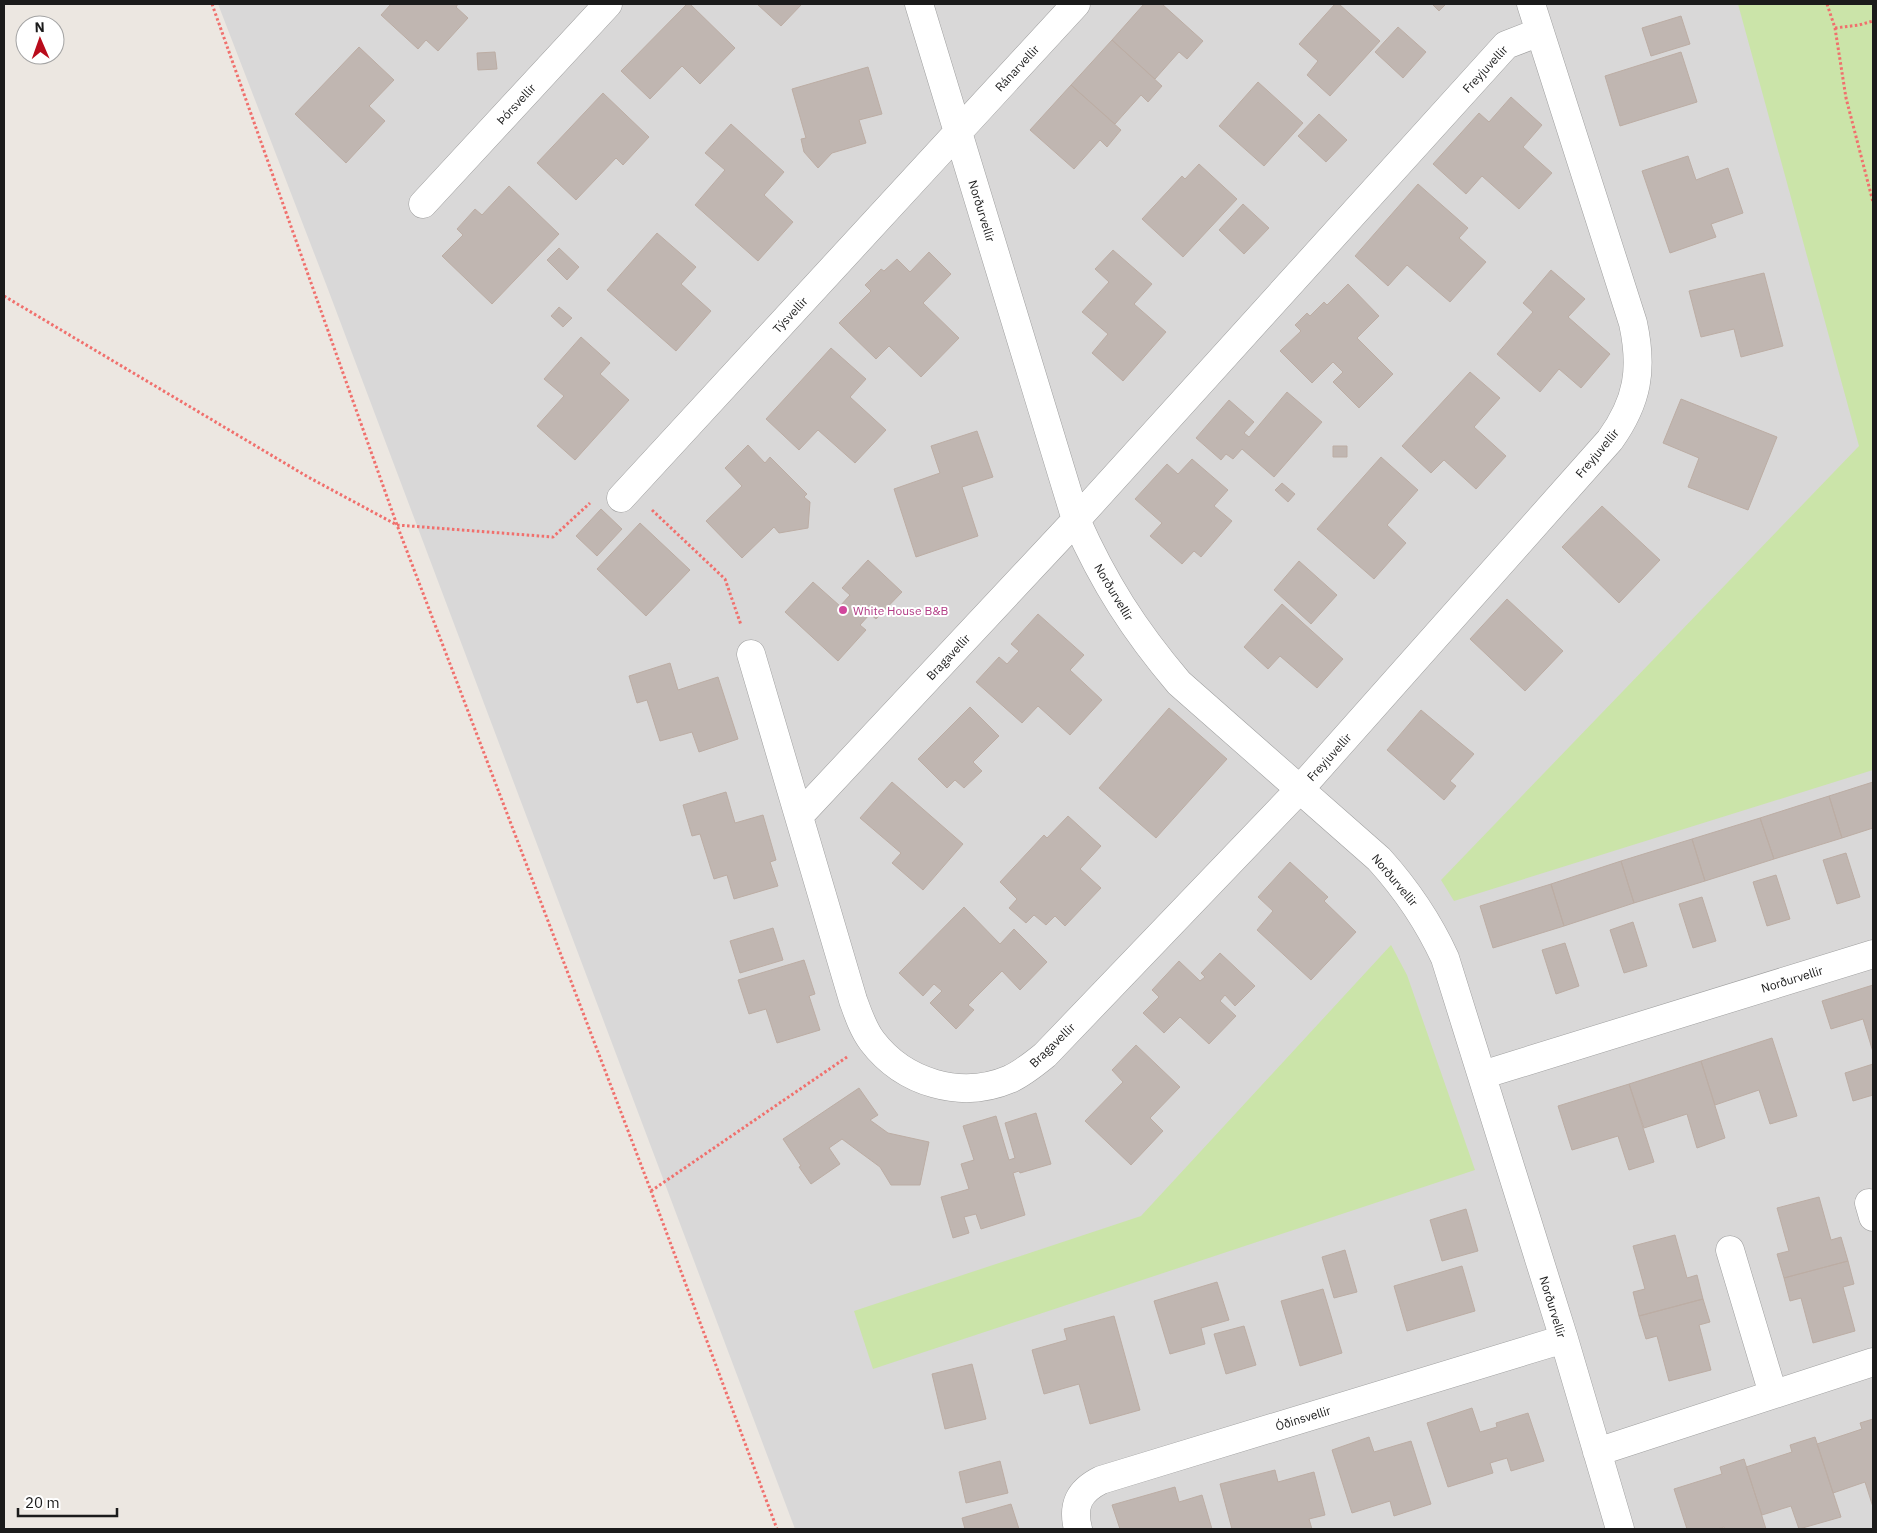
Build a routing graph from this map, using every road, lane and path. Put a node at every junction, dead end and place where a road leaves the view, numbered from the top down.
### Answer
1 (212, 4) edge
2 (608, 4) edge
3 (919, 4) edge
4 (1076, 4) edge
5 (1531, 4) edge
6 (1827, 4) edge
7 (1873, 21) edge
8 (1835, 28) junction
9 (1540, 32) junction
10 (958, 132) junction
11 (1873, 202) edge
12 (423, 204) dead end
13 (4, 296) edge
14 (626, 494) junction
15 (1076, 520) junction
16 (396, 525) junction
17 (751, 654) joint
18 (1300, 789) junction
19 (799, 816) junction
20 (1873, 954) edge
21 (872, 1041) junction
22 (1482, 1075) junction
23 (652, 1191) junction
24 (1730, 1250) dead end
25 (1564, 1339) junction
26 (1873, 1362) edge
27 (1773, 1394) junction
28 (1597, 1452) junction
29 (778, 1529) edge
30 (1078, 1529) edge
31 (1620, 1529) edge

1 - 16 path
2 - 12 street, Þórsvellir
3 - 10 street, Norðurvellir
4 - 10 street, Ránarvellir
5 - 9 street, Freyjuvellir
6 - 8 path
7 - 8 path
8 - 11 path
9 - 15 street, Freyjuvellir
9 - 18 street, Freyjuvellir
10 - 14 street, Týsvellir
10 - 15 street, Norðurvellir
13 - 16 path
14 - 16 path
14 - 17 path
15 - 18 street, Norðurvellir
15 - 19 street, Bragavellir
16 - 23 path
17 - 19 street, Bragavellir
18 - 21 street, Bragavellir
18 - 22 street, Norðurvellir
19 - 21 street, Bragavellir
20 - 22 street, Norðurvellir
21 - 23 path
22 - 25 street, Norðurvellir
23 - 29 path
24 - 27 street
25 - 28 street, Norðurvellir
25 - 30 street, Óðinsvellir
26 - 27 street
27 - 28 street
28 - 31 street, Norðurvellir

